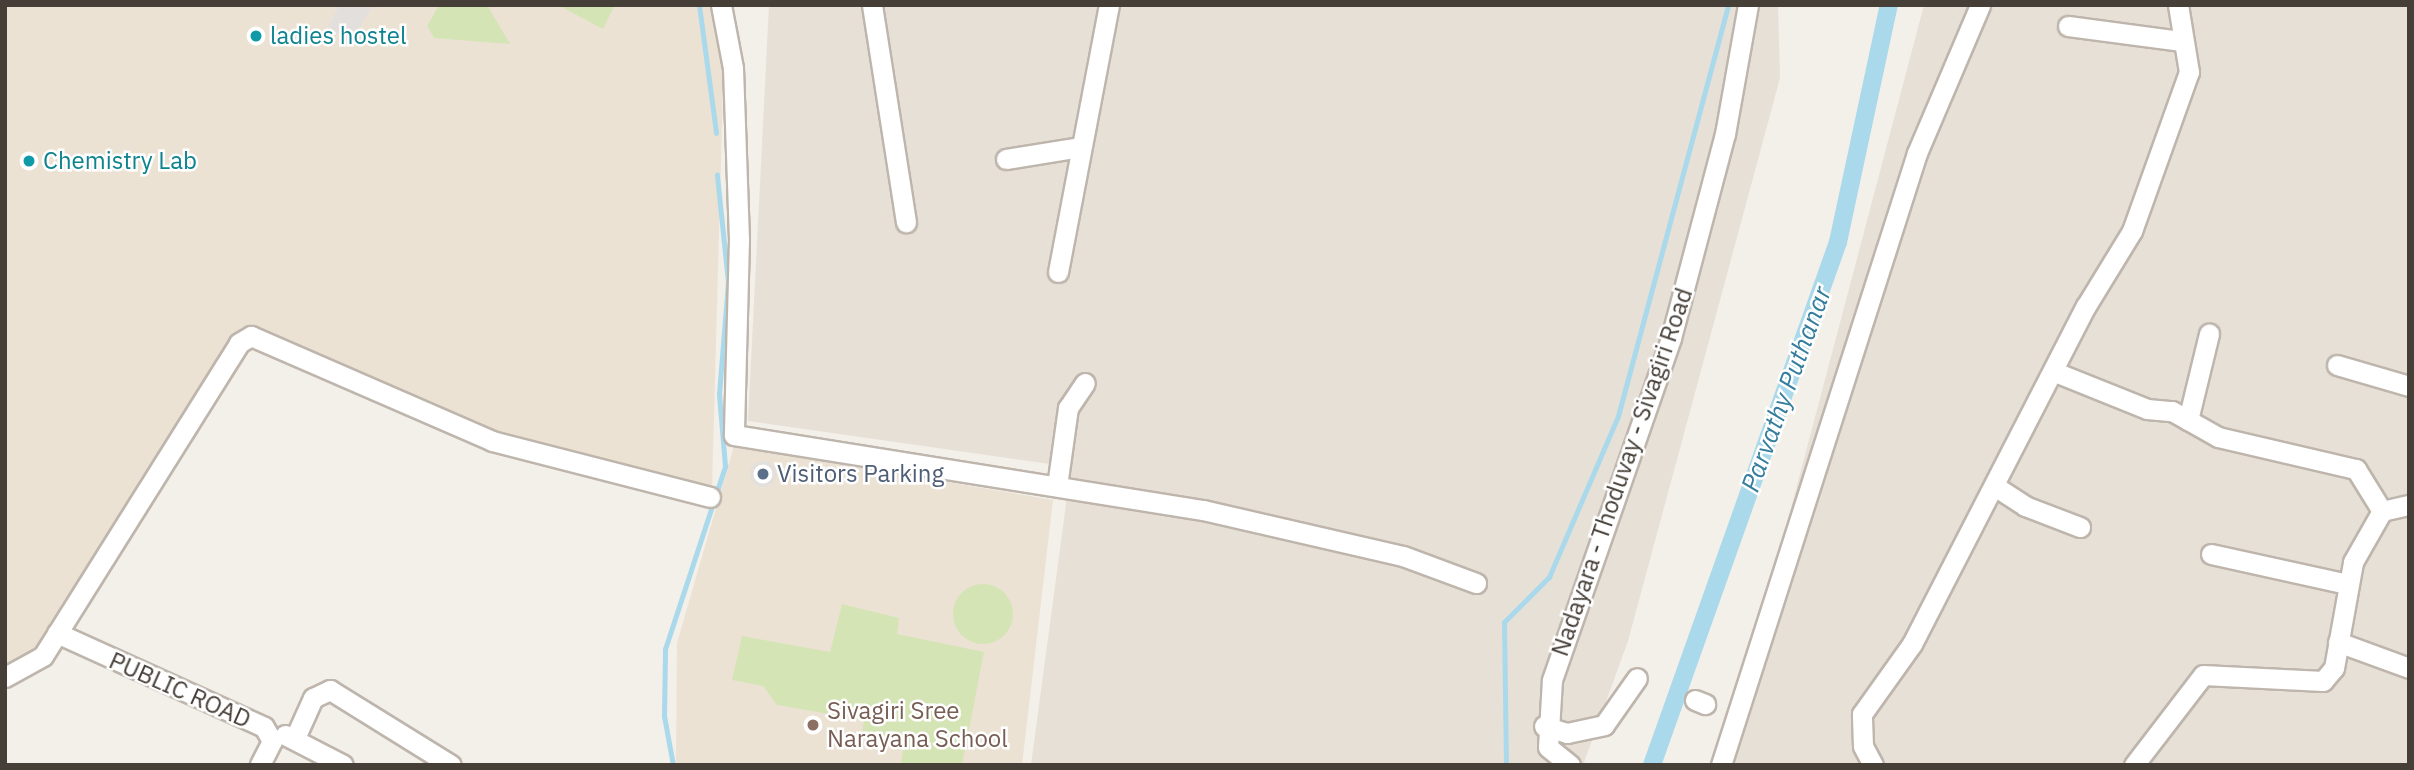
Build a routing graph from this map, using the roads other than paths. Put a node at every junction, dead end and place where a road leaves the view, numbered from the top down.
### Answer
1 (721, 5) edge
2 (872, 5) edge
3 (1109, 5) edge
4 (1748, 5) edge
5 (1980, 5) edge
6 (2178, 5) edge
7 (2067, 26) dead end
8 (2180, 41) junction
9 (1081, 147) junction
10 (1006, 159) dead end
11 (906, 222) dead end
12 (1058, 272) dead end
13 (2209, 334) dead end
14 (2337, 365) dead end
15 (2054, 372) junction
16 (1085, 383) dead end
17 (2409, 386) edge
18 (2188, 420) junction
19 (1057, 486) junction
20 (1997, 486) junction
21 (710, 497) dead end
22 (2409, 505) edge
23 (2382, 511) junction
24 (2080, 527) dead end
25 (2211, 554) dead end
26 (1476, 583) dead end
27 (2347, 584) junction
28 (57, 633) junction
29 (2338, 642) junction
30 (2409, 668) edge
31 (5, 677) edge
32 (1637, 678) dead end
33 (1544, 726) junction
34 (270, 734) junction
35 (295, 738) junction
36 (260, 765) edge
37 (343, 765) edge
38 (451, 765) edge
39 (1570, 765) edge
40 (1721, 765) edge
41 (1873, 765) edge
42 (2134, 765) edge

1 - 19 street
2 - 11 street
3 - 9 street
4 - 33 street, Nadayara - Thoduvay - Sivagiri Road
5 - 40 street
6 - 8 street
7 - 8 street
8 - 15 street
9 - 10 street
9 - 12 street
13 - 18 street
14 - 17 street
15 - 18 street
15 - 20 street
16 - 19 street
18 - 23 street
19 - 26 street
20 - 24 street
20 - 41 street
21 - 28 street
22 - 23 street
23 - 27 street
25 - 27 street
27 - 29 street
28 - 31 street
28 - 34 street, PUBLIC ROAD
29 - 30 street
29 - 42 street
32 - 33 street
33 - 39 street
34 - 35 street
34 - 36 street, PUBLIC ROAD
35 - 37 street
35 - 38 street

